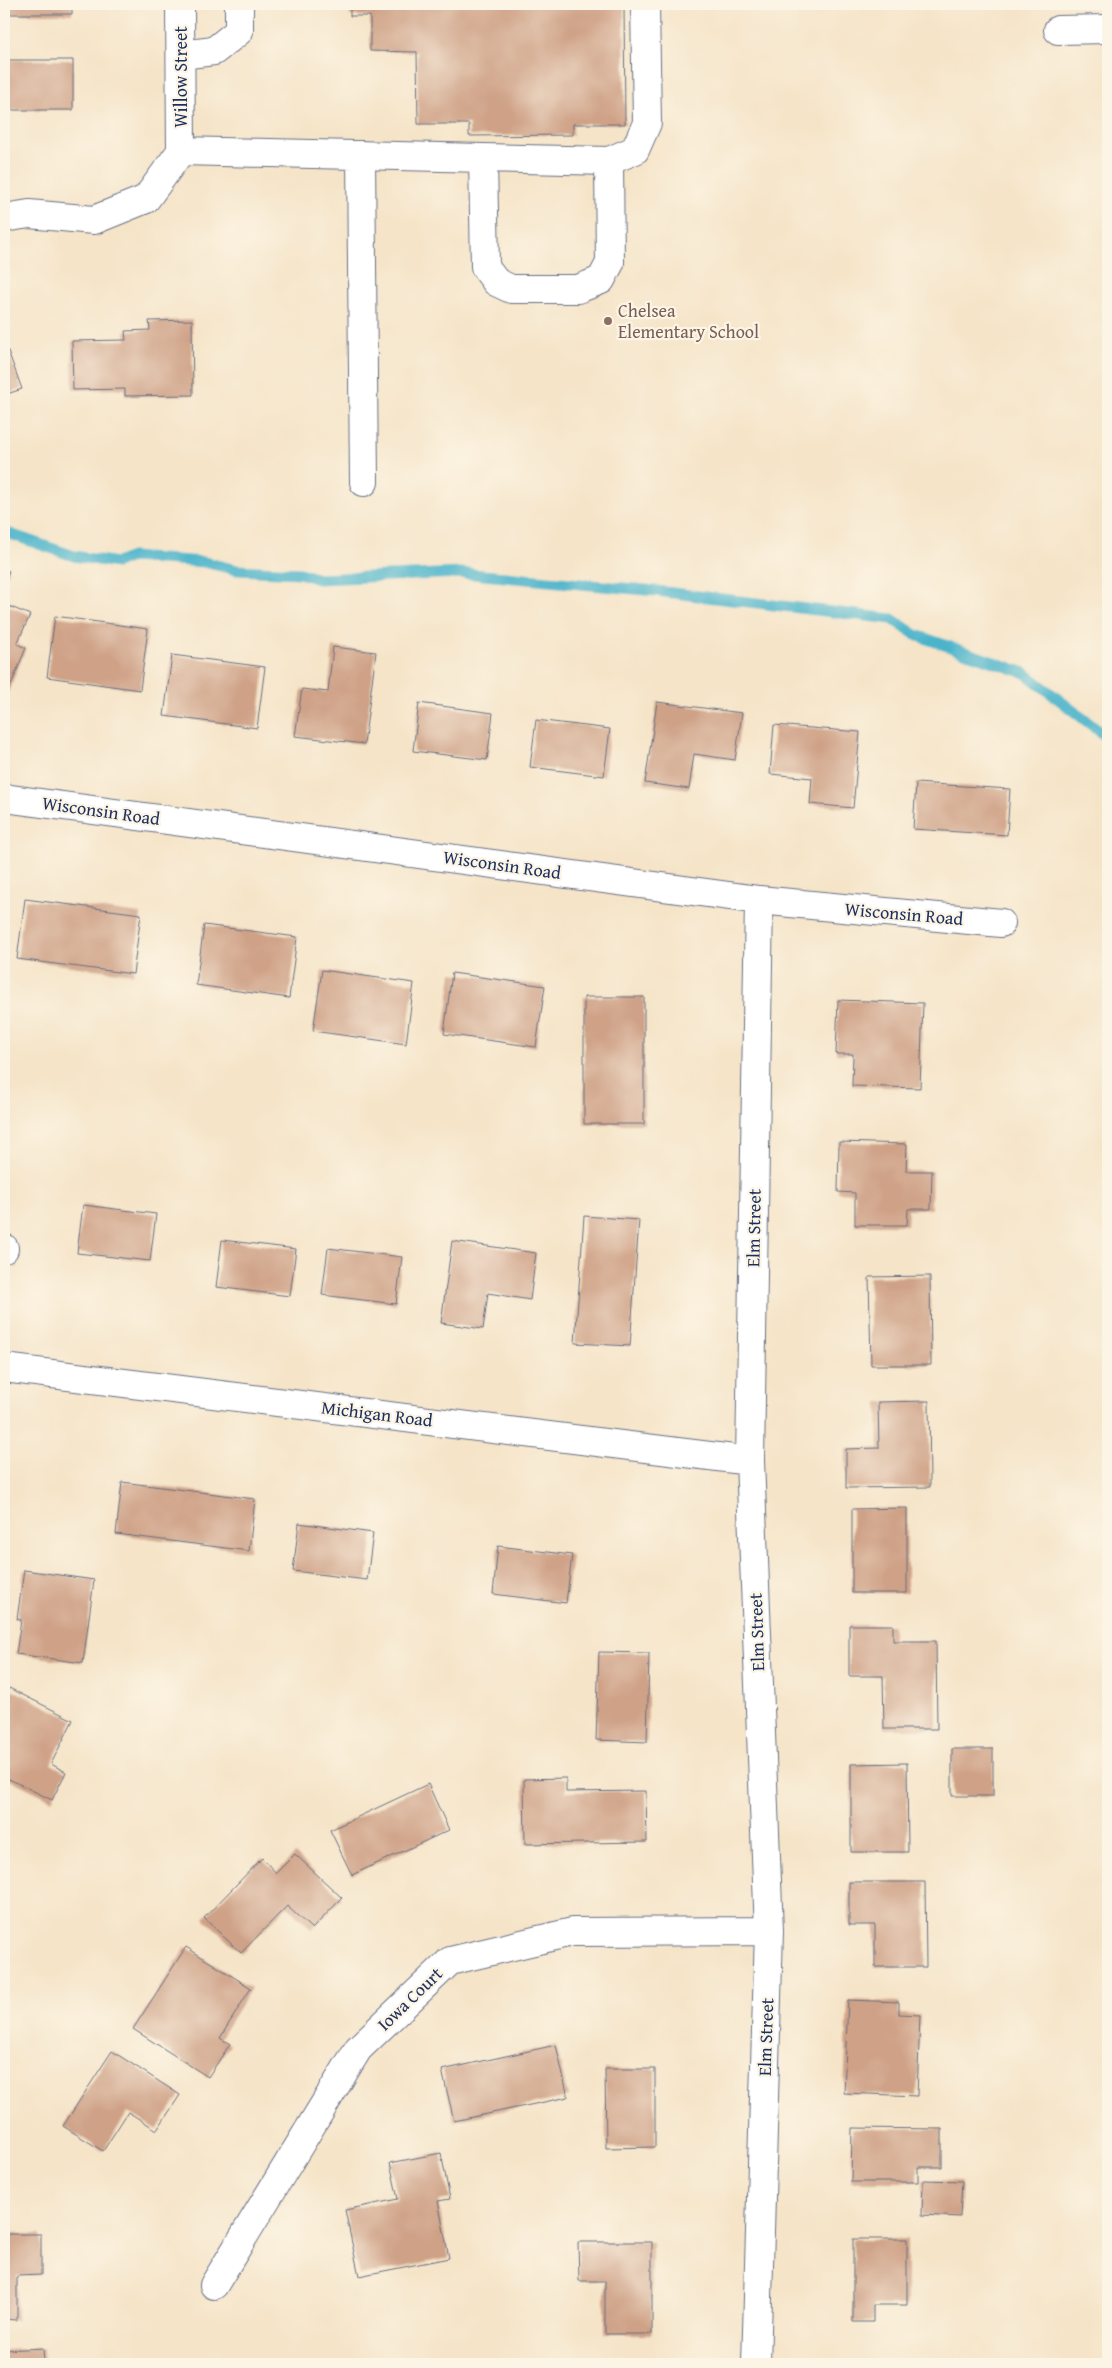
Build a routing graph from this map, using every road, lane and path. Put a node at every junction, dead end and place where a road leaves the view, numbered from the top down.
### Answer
1 (180, 4) edge
2 (239, 4) edge
3 (645, 4) edge
4 (1108, 29) edge
5 (1058, 30) dead end
6 (181, 55) junction
7 (181, 151) junction
8 (361, 155) junction
9 (483, 158) junction
10 (609, 161) junction
11 (4, 218) edge
12 (364, 482) dead end
13 (4, 798) edge
14 (759, 900) junction
15 (1001, 923) dead end
16 (4, 1368) edge
17 (750, 1461) junction
18 (769, 1931) junction
19 (214, 2285) dead end
20 (756, 2364) edge

1 - 6 street, Willow Street
2 - 6 street
3 - 10 street
4 - 5 street
6 - 7 street, Willow Street
7 - 8 street
7 - 11 street
8 - 9 street
8 - 12 street
9 - 10 street
9 - 10 street
13 - 14 street, Wisconsin Road
14 - 15 street, Wisconsin Road
14 - 17 street, Elm Street
16 - 17 street, Michigan Road
17 - 18 street, Elm Street
18 - 19 street, Iowa Court
18 - 20 street, Elm Street

